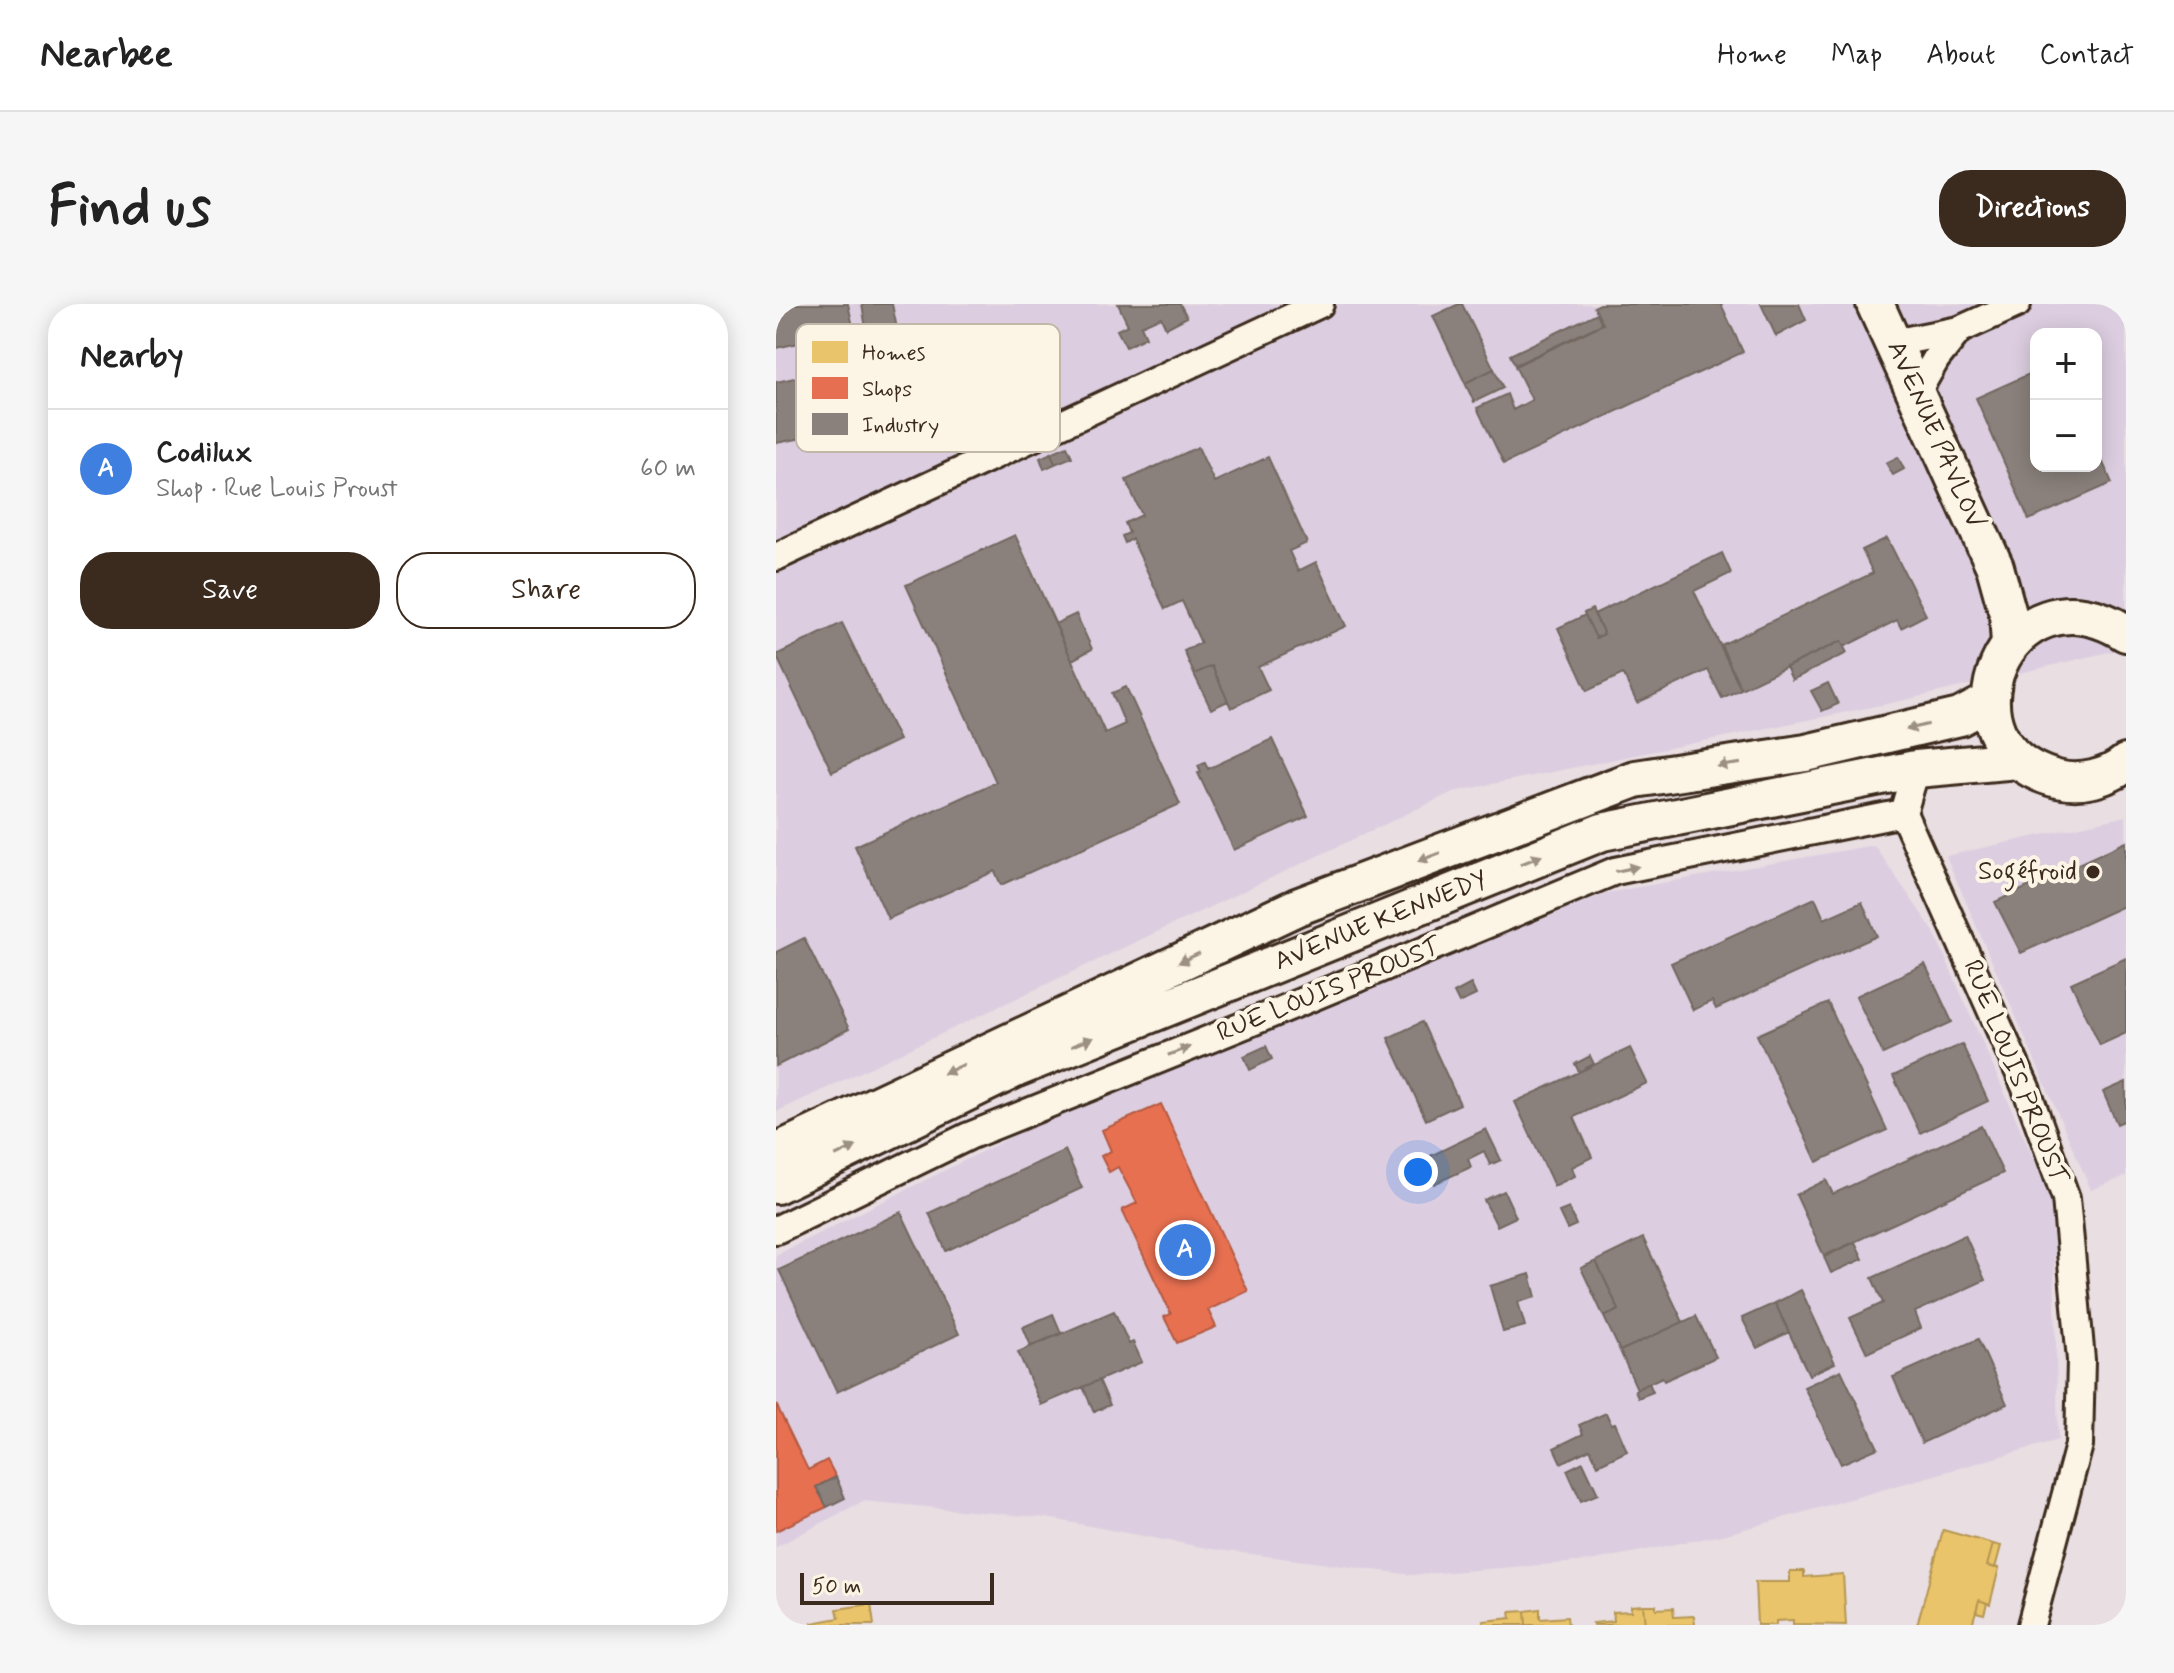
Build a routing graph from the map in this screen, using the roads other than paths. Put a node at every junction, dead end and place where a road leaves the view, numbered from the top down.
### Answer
1 (1320, 304) edge
2 (1875, 304) edge
3 (2017, 304) edge
4 (1959, 330) junction
5 (1893, 343) junction
6 (1916, 394) junction
7 (1060, 425) edge
8 (1002, 452) edge
9 (776, 557) edge
10 (1995, 567) junction
11 (2059, 615) junction
12 (2126, 633) edge
13 (2010, 644) junction
14 (1990, 701) junction
15 (2018, 760) junction
16 (2126, 763) edge
17 (1916, 769) junction
18 (1903, 813) junction
19 (776, 1152) edge
20 (776, 1185) edge
21 (776, 1230) edge
22 (2031, 1625) edge

1 - 7 street
2 - 5 main road, AVENUE PAVLOV
3 - 4 street
4 - 5 street
4 - 6 street
5 - 6 main road, AVENUE PAVLOV
6 - 10 main road, AVENUE PAVLOV
8 - 9 street
10 - 11 main road, AVENUE PAVLOV
10 - 13 main road, AVENUE PAVLOV
11 - 12 main road
11 - 13 main road
13 - 14 main road
14 - 15 main road
14 -> 19 main road, AVENUE KENNEDY
15 - 16 main road
15 - 17 main road, AVENUE KENNEDY
17 - 18 street
20 -> 17 main road, AVENUE KENNEDY
21 -> 18 street, RUE LOUIS PROUST
18 - 22 street, RUE LOUIS PROUST

